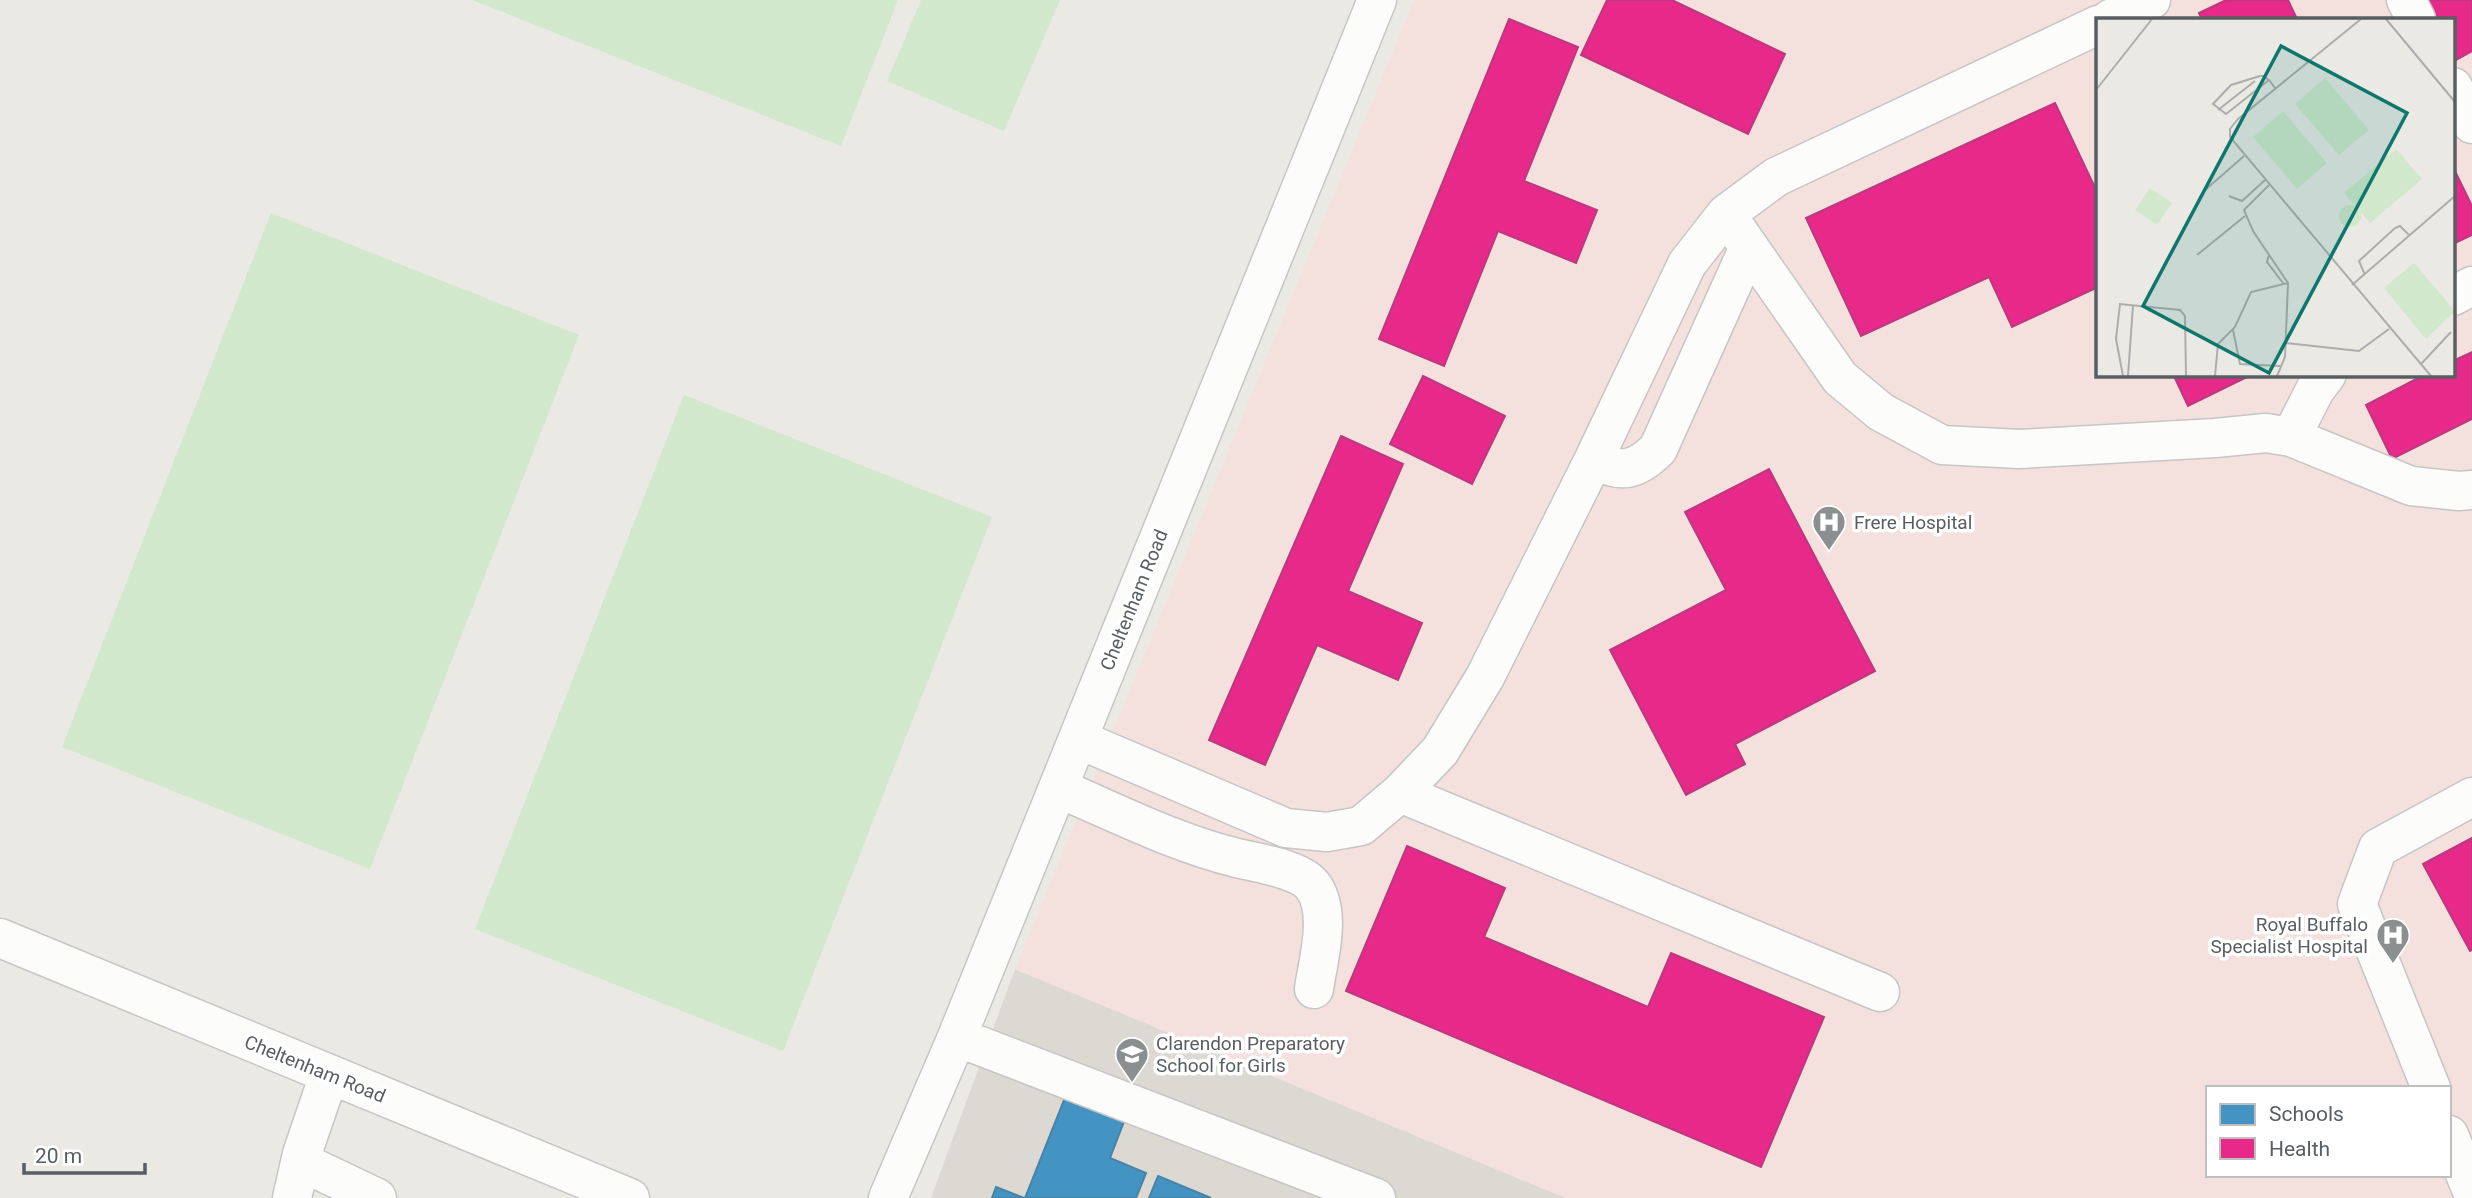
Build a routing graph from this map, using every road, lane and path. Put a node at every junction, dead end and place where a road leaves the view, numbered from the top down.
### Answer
1 (1377, 0) edge
2 (2151, 0) edge
3 (2406, 0) edge
4 (2112, 18) edge
5 (2415, 18) edge
6 (2096, 26) edge
7 (2454, 89) edge
8 (2472, 124) edge
9 (1726, 214) junction
10 (1749, 247) junction
11 (2472, 286) edge
12 (2454, 295) edge
13 (2326, 376) edge
14 (2291, 437) junction
15 (1594, 460) junction
16 (2472, 490) edge
17 (1078, 739) junction
18 (1058, 788) junction
19 (1400, 793) junction
20 (2472, 797) edge
21 (0, 938) edge
22 (1314, 989) dead end
23 (1880, 992) dead end
24 (957, 1037) junction
25 (330, 1075) junction
26 (2430, 1086) edge
27 (2451, 1140) edge
28 (320, 1176) edge
29 (2472, 1191) edge
30 (292, 1198) edge
31 (377, 1198) edge
32 (631, 1198) edge
33 (888, 1198) edge
34 (1376, 1198) edge

1 - 17 street, Cheltenham Road
2 - 4 street
3 - 5 street
6 - 9 street
7 - 8 street
9 - 10 street
9 - 15 street
10 - 14 street
10 - 15 street
11 - 12 street
13 - 14 street
14 - 16 street
15 - 19 street
17 - 18 street, Cheltenham Road
17 - 19 street
18 - 22 street
18 - 24 street, Cheltenham Road
19 - 23 street
20 - 26 street
21 - 25 street, Cheltenham Road
24 - 33 street, Cheltenham Road
24 - 34 street
25 - 28 street
25 - 32 street, Cheltenham Road
27 - 29 street
28 - 30 street
28 - 31 street

